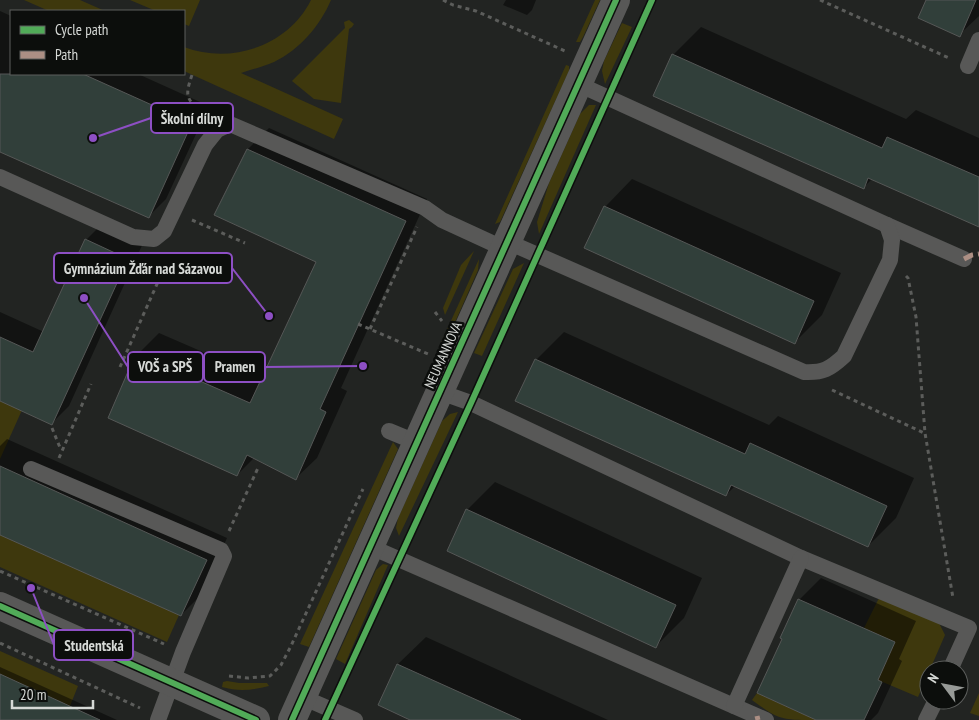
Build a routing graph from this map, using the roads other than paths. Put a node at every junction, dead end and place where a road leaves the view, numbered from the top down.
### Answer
1 (616, 0) edge
2 (979, 40) edge
3 (968, 66) road end
4 (578, 84) junction
5 (0, 177) edge
6 (887, 226) junction
7 (507, 246) junction
8 (964, 259) dead end
9 (440, 392) junction
10 (390, 431) dead end
11 (418, 443) junction
12 (31, 468) dead end
13 (371, 547) junction
14 (801, 558) junction
15 (0, 606) edge
16 (955, 660) edge
17 (173, 683) junction
18 (734, 706) junction
19 (297, 708) edge
20 (159, 718) edge
21 (256, 720) edge
22 (355, 720) edge
23 (766, 720) edge

1 - 4 street, NEUMANNOVA
2 - 3 lane
4 - 6 lane
4 - 7 street, NEUMANNOVA
5 - 7 lane
6 - 7 lane
6 - 8 lane
7 - 9 street, NEUMANNOVA
9 - 11 street, NEUMANNOVA
9 - 14 lane
10 - 11 lane
11 - 13 street, NEUMANNOVA
12 - 17 lane
13 - 18 lane
13 - 19 street, NEUMANNOVA
14 - 16 lane
14 - 18 lane
15 - 17 street
17 - 20 lane
17 - 21 street
18 - 23 lane
19 - 22 lane

